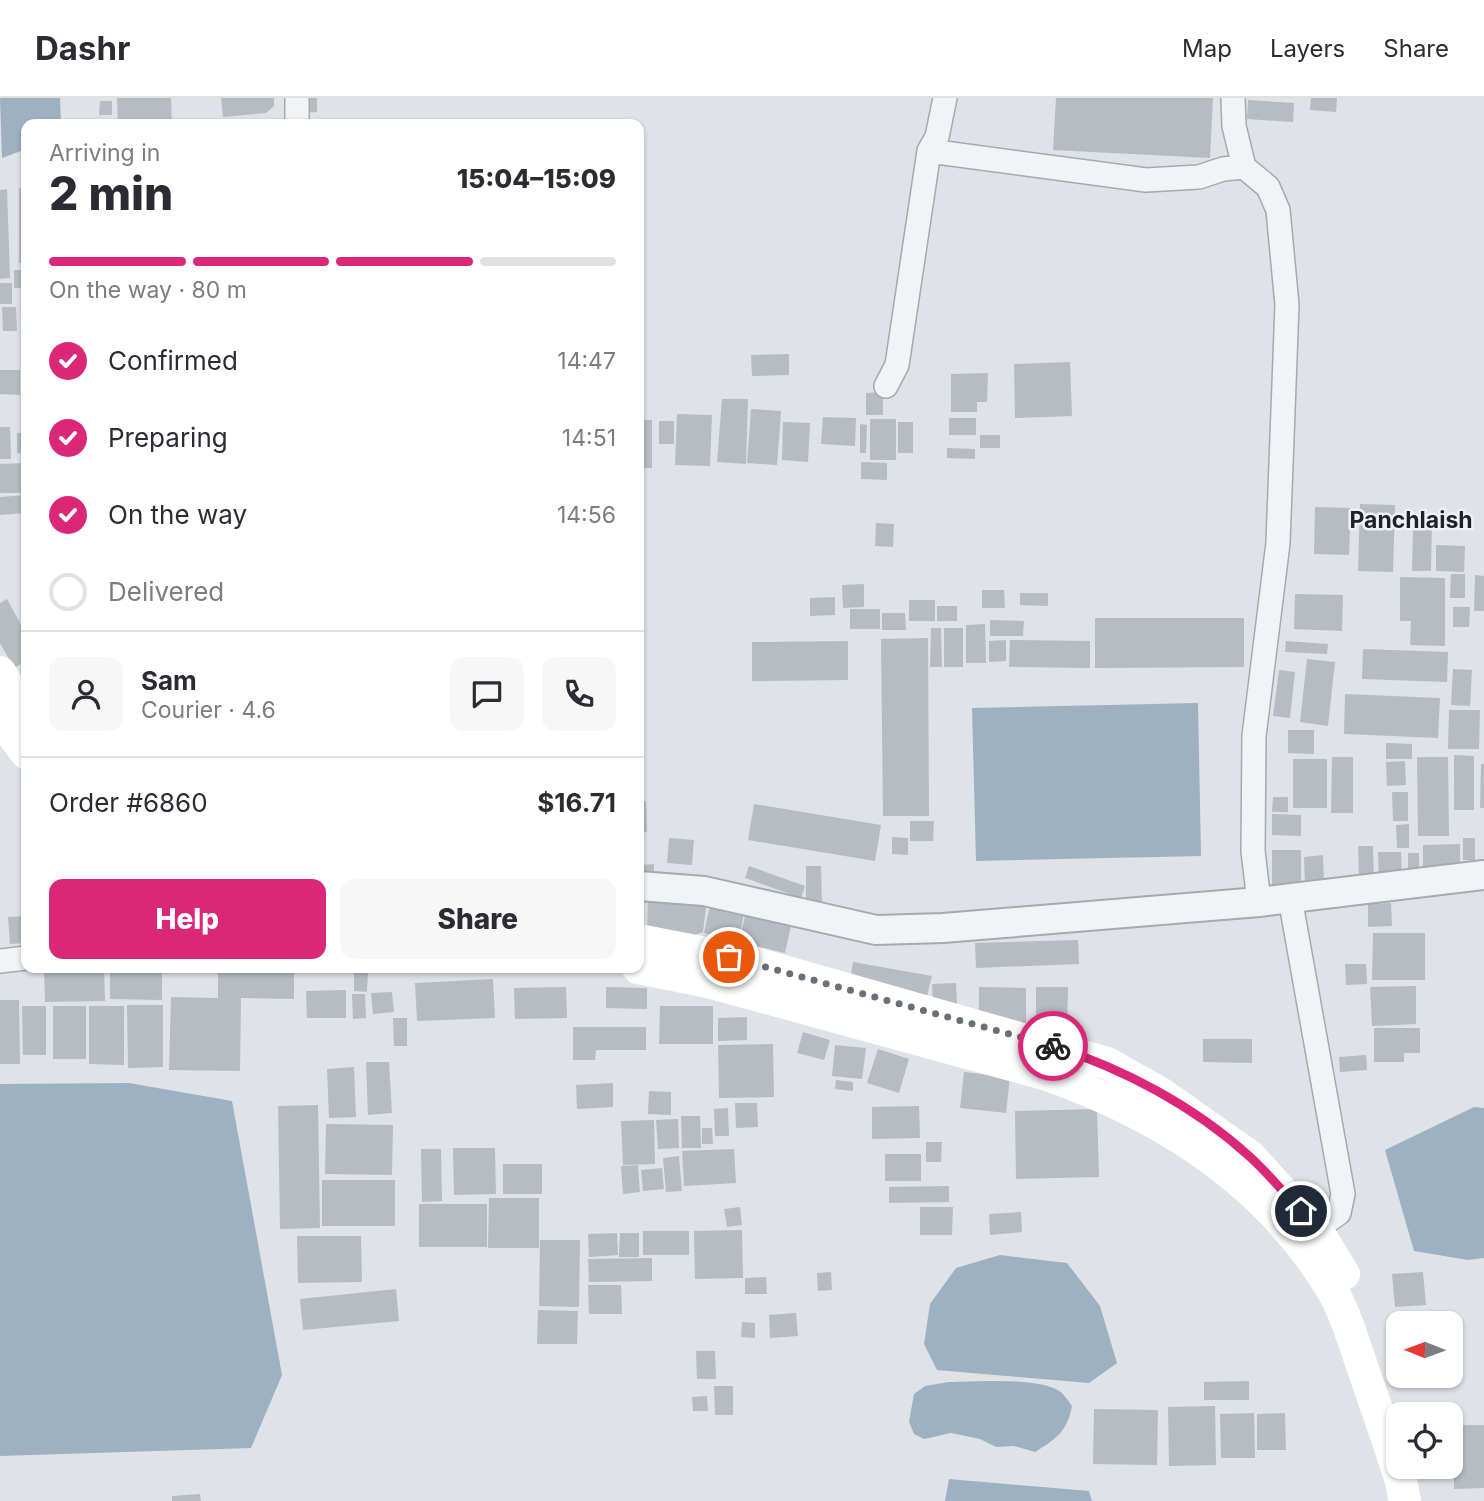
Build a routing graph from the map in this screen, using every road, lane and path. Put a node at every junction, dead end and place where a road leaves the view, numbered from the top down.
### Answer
1 (297, 98) edge
2 (945, 98) edge
3 (1234, 98) edge
4 (297, 119) edge
5 (929, 151) junction
6 (1244, 167) junction
7 (886, 386) dead end
8 (0, 672) edge
9 (21, 707) edge
10 (0, 719) edge
11 (21, 746) edge
12 (1484, 876) edge
13 (644, 886) edge
14 (1290, 898) junction
15 (1259, 902) junction
16 (644, 941) edge
17 (21, 959) edge
18 (0, 961) edge
19 (644, 969) edge
20 (1308, 1235) junction
21 (1392, 1402) edge
22 (1420, 1479) edge
23 (1405, 1501) edge
24 (1426, 1501) edge

1 - 4 street
2 - 5 street
3 - 6 street
5 - 6 street
5 - 7 street
6 - 15 street
8 - 9 main road
10 - 11 main road
12 - 14 street
13 - 15 street
14 - 15 street
14 - 20 street
16 - 20 main road
17 - 18 street
19 - 20 main road
20 - 21 main road
20 - 23 main road
22 - 24 main road

